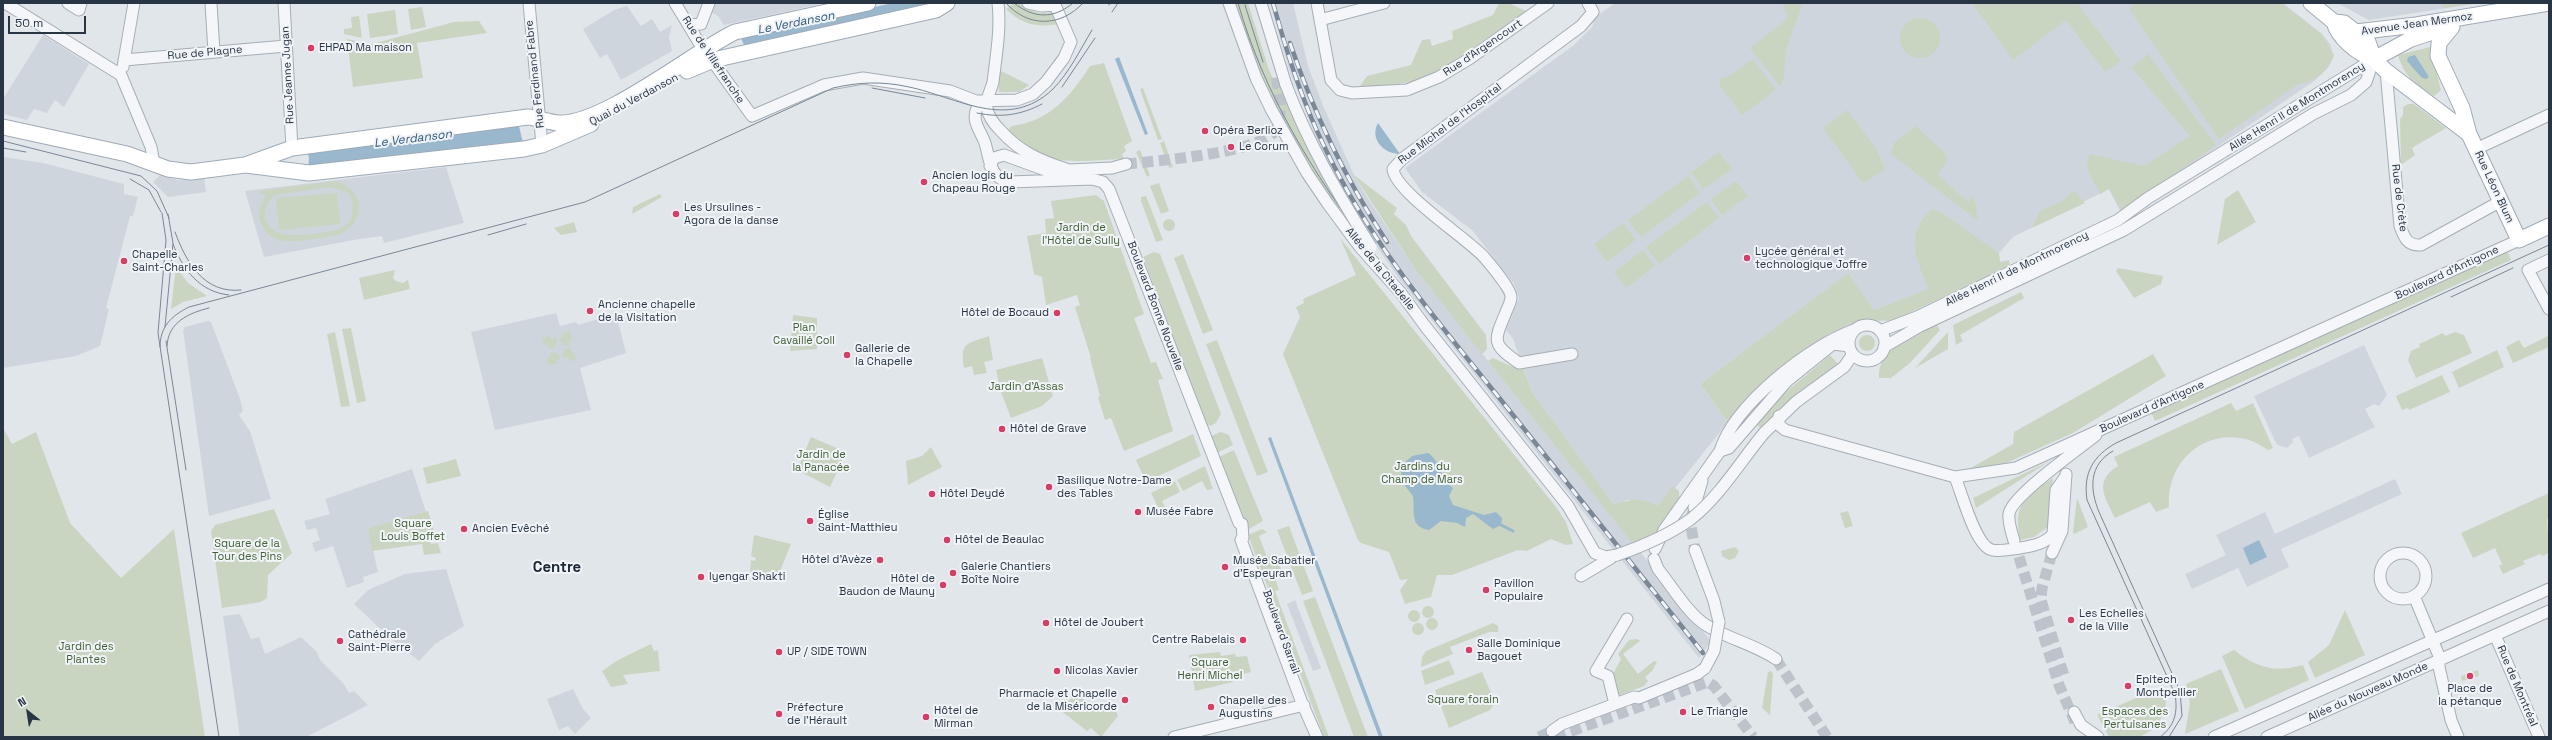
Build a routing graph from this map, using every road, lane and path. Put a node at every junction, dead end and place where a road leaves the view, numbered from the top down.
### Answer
1 (5, 3) edge
2 (68, 3) edge
3 (134, 3) edge
4 (211, 3) edge
5 (284, 3) edge
6 (529, 3) edge
7 (675, 3) edge
8 (709, 3) edge
9 (868, 3) edge
10 (947, 3) edge
11 (998, 3) edge
12 (1028, 3) edge
13 (1229, 3) edge
14 (1254, 3) edge
15 (1261, 3) edge
16 (1317, 3) edge
17 (1384, 3) edge
18 (1548, 3) edge
19 (1588, 3) edge
20 (2311, 3) edge
21 (2549, 3) edge
22 (80, 6) edge
23 (2478, 16) junction
24 (1320, 20) junction
25 (2334, 22) junction
26 (689, 25) junction
27 (2452, 27) junction
28 (2356, 32) junction
29 (286, 46) junction
30 (214, 52) junction
31 (709, 55) junction
32 (2374, 59) junction
33 (124, 60) junction
34 (2386, 71) junction
35 (121, 75) junction
36 (1276, 75) tunnel mouth
37 (2342, 79) junction
38 (2351, 95) junction
39 (986, 101) junction
40 (2549, 115) edge
41 (540, 119) junction
42 (3, 127) edge
43 (2469, 134) junction
44 (542, 145) junction
45 (297, 147) junction
46 (2476, 149) junction
47 (154, 163) junction
48 (1126, 164) tunnel mouth
49 (245, 165) junction
50 (990, 166) junction
51 (1066, 169) junction
52 (296, 172) junction
53 (2501, 201) junction
54 (2549, 226) edge
55 (2519, 240) junction
56 (2549, 260) edge
57 (1401, 293) junction
58 (2549, 310) edge
59 (1854, 330) junction
60 (1880, 331) junction
61 (1884, 347) junction
62 (1851, 350) junction
63 (1572, 354) dead end
64 (1782, 413) junction
65 (2105, 427) junction
66 (1725, 449) junction
67 (2079, 449) junction
68 (1704, 473) junction
69 (2066, 476) junction
70 (1954, 477) junction
71 (1694, 508) tunnel mouth
72 (1242, 532) joint
73 (2014, 541) tunnel mouth
74 (1695, 550) tunnel mouth
75 (2052, 553) tunnel mouth
76 (1617, 555) junction
77 (1580, 576) dead end
78 (2548, 591) edge
79 (2414, 596) junction
80 (2549, 611) edge
81 (1627, 619) dead end
82 (2495, 635) junction
83 (2433, 640) junction
84 (1776, 660) tunnel mouth
85 (2440, 660) junction
86 (1614, 702) junction
87 (1304, 705) junction
88 (2074, 712) tunnel mouth
89 (1552, 731) tunnel mouth
90 (1174, 736) edge
91 (1317, 737) edge
92 (2098, 737) edge
93 (2214, 737) edge
94 (2267, 737) edge
95 (2458, 737) edge
96 (2539, 737) edge

1 - 35 street
2 - 22 street
3 - 33 street
4 - 30 street
5 - 29 street, Rue Jeanne Jugan
6 - 41 street, Rue Ferdinand Fabre
7 - 26 street, Rue de Villefranche
8 - 26 street
9 - 31 main road, Quai du Verdanson
10 - 31 main road, Quai du Verdanson
11 - 39 street
12 - 39 street
13 - 57 street, Allée de la Citadelle
14 - 36 street
15 - 57 street, bridge
16 - 24 street, Rue d'Argencourt
17 - 24 street
18 - 24 street, Rue d'Argencourt
19 - 63 street, Rue Michel de l'Hospital
20 - 25 main road, Avenue Jean Mermoz
21 - 23 main road, Avenue Jean Mermoz
23 - 27 main road, Avenue Jean Mermoz
23 - 28 main road, Avenue Jean Mermoz
25 - 28 main road, Avenue Jean Mermoz
25 - 32 main road, Avenue Jean Mermoz
26 - 31 street, Rue de Villefranche
27 - 32 main road, Avenue Jean Mermoz
27 - 43 main road, Rue Léon Blum
28 - 32 main road, Avenue Jean Mermoz
29 - 30 street, Rue de Plagne
29 - 45 street, Rue Jeanne Jugan
30 - 33 street, Rue de Plagne
31 - 39 street, Rue de Villefranche
31 - 41 main road, Quai du Verdanson
31 - 44 main road, Quai du Verdanson
32 - 34 main road, Rue Léon Blum
32 - 37 street, Allée Henri II de Montmorency
32 - 38 street, Allée Henri II de Montmorency
33 - 35 street
34 - 43 main road, Rue Léon Blum
34 - 53 street, Rue de Crète
35 - 47 street
37 - 38 street
37 - 60 street, Allée Henri II de Montmorency
38 - 61 street, Allée Henri II de Montmorency
39 - 50 street
39 - 51 street
40 - 46 street
41 - 44 street, Rue Ferdinand Fabre
41 - 45 main road, Quai du Verdanson
42 - 47 main road
43 - 46 main road, Rue Léon Blum
44 - 52 main road, Quai du Verdanson
45 - 49 main road, Quai du Verdanson
45 - 52 main road
46 - 53 main road, Rue Léon Blum
47 - 49 main road
48 - 51 street
49 - 52 main road, Quai du Verdanson
50 - 51 street
50 - 72 street, Boulevard Bonne Nouvelle
53 - 55 main road, Rue Léon Blum
54 - 55 main road
55 - 65 street, Boulevard d'Antigone
56 - 58 street
57 - 76 street, Allée de la Citadelle
59 - 60 street
59 - 62 street
59 - 66 street
60 - 61 street
61 - 62 street
62 - 64 street
62 - 66 street
64 - 70 street, Boulevard d'Antigone
64 - 76 street, bridge
65 - 67 street
65 - 70 street, Boulevard d'Antigone
66 - 68 street
67 - 69 street
67 - 73 street
68 - 71 street
68 - 84 street
69 - 70 street
69 - 75 street
72 - 87 street, Boulevard Sarrail
74 - 86 street, bridge
76 - 77 street
78 - 83 street, Allée du Nouveau Monde
79 - 79 street
79 - 83 street
80 - 82 street
81 - 86 street
82 - 85 street
82 - 96 street, Rue de Montréal
83 - 85 street
83 - 93 street, Allée du Nouveau Monde
85 - 94 street, Allée du Nouveau Monde
85 - 95 street, Allée du Nouveau Monde
86 - 89 street
87 - 90 street
87 - 91 street, Boulevard Sarrail
88 - 92 street

